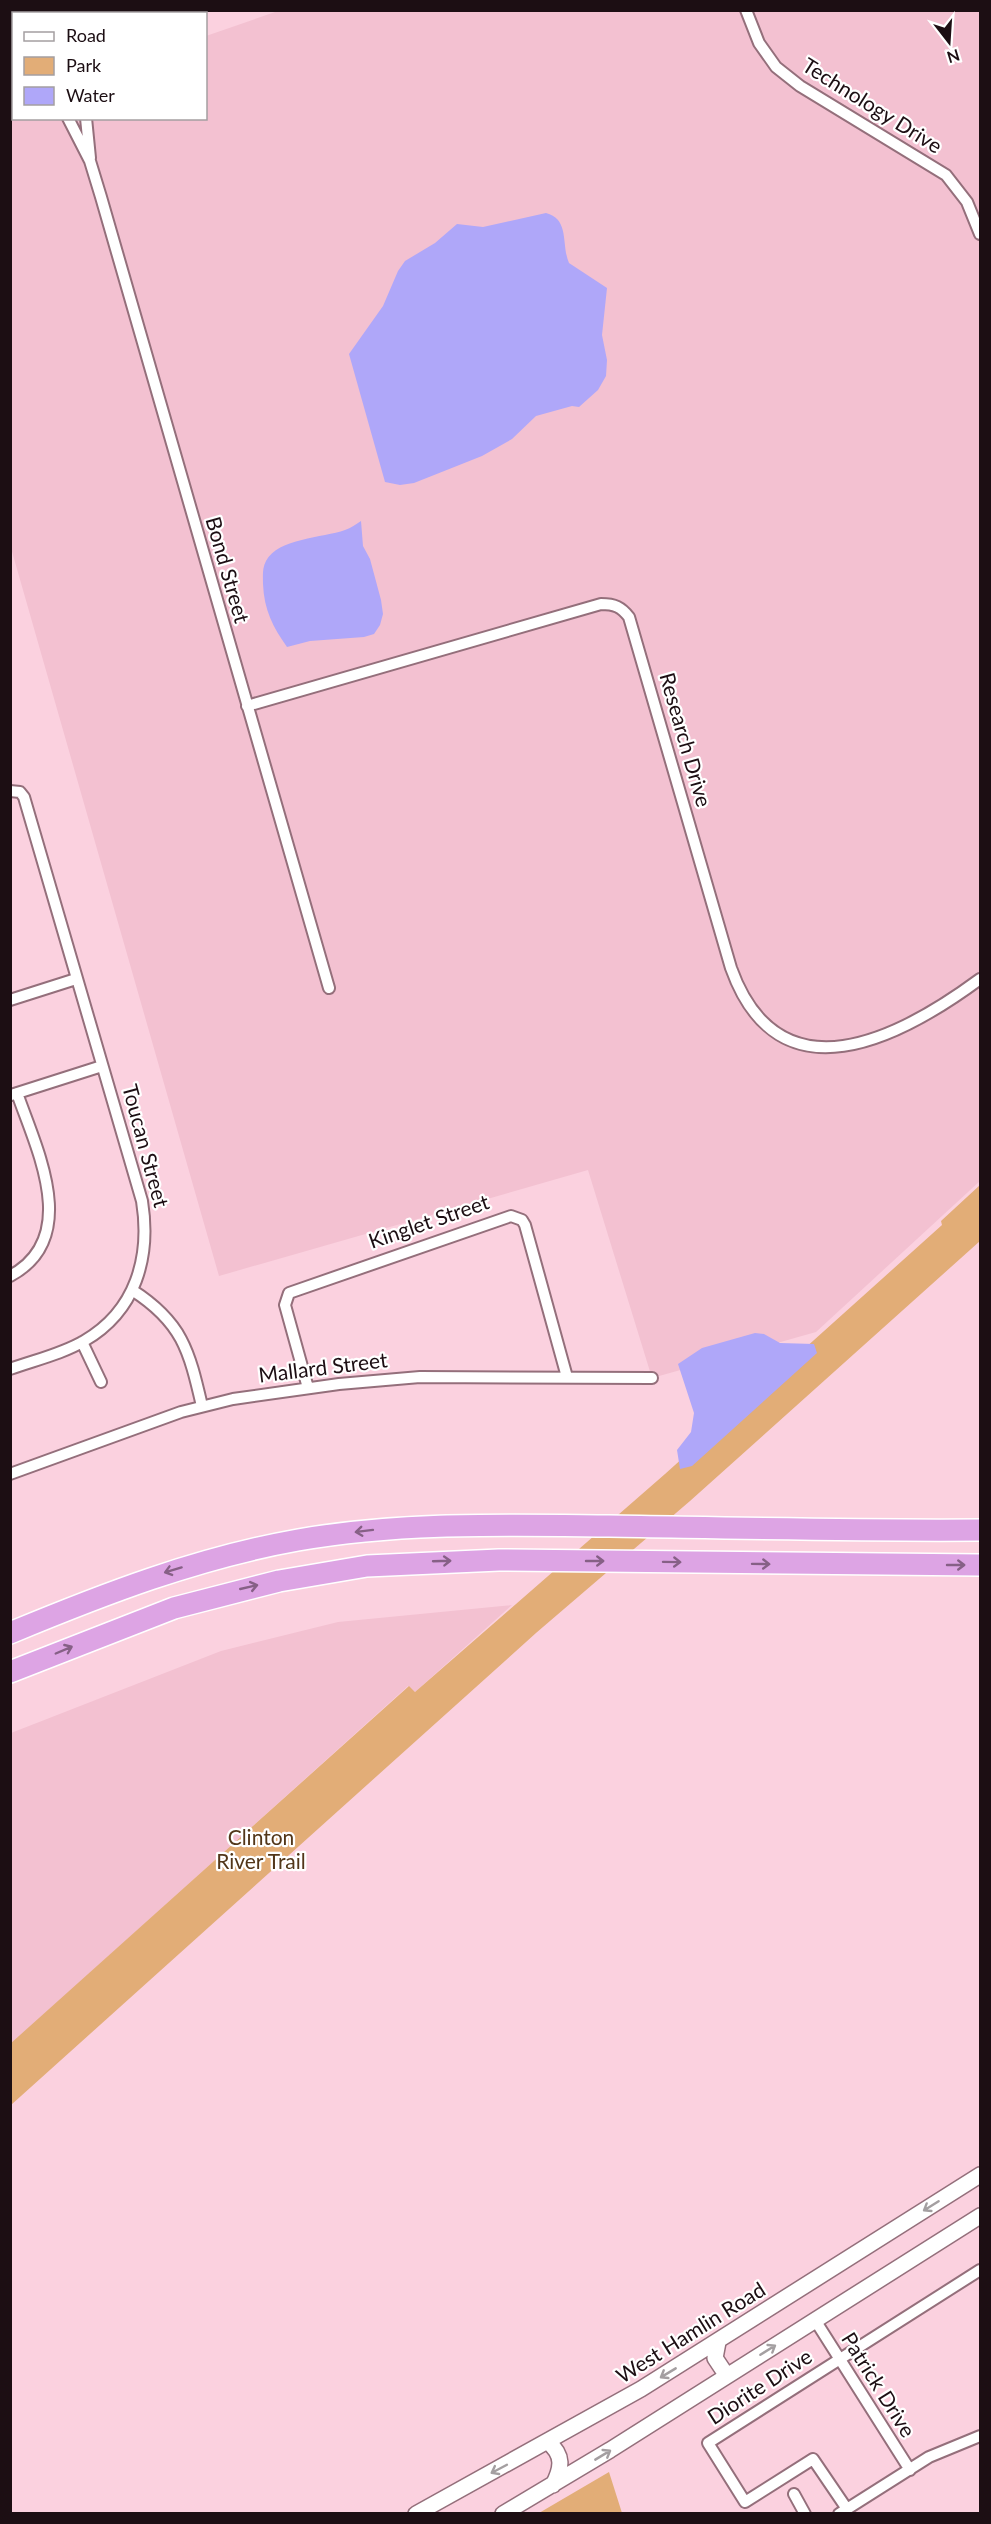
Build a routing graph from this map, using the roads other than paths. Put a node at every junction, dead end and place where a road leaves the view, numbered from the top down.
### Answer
1 (746, 10) edge
2 (69, 120) edge
3 (86, 120) edge
4 (90, 161) junction
5 (981, 234) edge
6 (247, 706) junction
7 (10, 791) edge
8 (76, 979) junction
9 (981, 979) edge
10 (329, 988) dead end
11 (10, 1000) edge
12 (102, 1066) junction
13 (14, 1094) edge
14 (10, 1276) edge
15 (132, 1290) junction
16 (82, 1342) junction
17 (10, 1369) edge
18 (567, 1377) junction
19 (652, 1378) dead end
20 (101, 1382) dead end
21 (308, 1388) junction
22 (202, 1406) junction
23 (10, 1474) edge
24 (981, 1530) edge
25 (981, 1565) edge
26 (10, 1633) edge
27 (10, 1672) edge
28 (978, 2179) edge
29 (981, 2216) edge
30 (981, 2270) edge
31 (815, 2320) junction
32 (718, 2342) junction
33 (839, 2359) junction
34 (727, 2376) junction
35 (981, 2436) edge
36 (549, 2442) junction
37 (909, 2470) junction
38 (553, 2485) junction
39 (794, 2494) dead end
40 (843, 2511) edge
41 (416, 2514) edge
42 (503, 2514) edge
43 (805, 2514) edge

1 - 5 street, Technology Drive
2 - 4 street, Bond Street
3 - 4 street, Bond Street
4 - 6 street, Bond Street
6 - 9 street, Research Drive
6 - 10 street, Bond Street
7 - 8 street
8 - 11 street
8 - 12 street
12 - 13 street, Toucan Street
12 - 15 street, Toucan Street
13 - 14 street
15 - 16 street, Toucan Street
15 - 22 street
16 - 17 street, Toucan Street
16 - 20 street
18 - 19 street, Mallard Street
18 - 21 street, Mallard Street
18 - 21 street, Kinglet Street
21 - 22 street, Mallard Street
22 - 23 street, Mallard Street
24 -> 26 highway
27 -> 25 highway
28 -> 32 main road, West Hamlin Road
29 - 31 main road
30 - 33 street, Diorite Drive
31 - 33 street, Patrick Drive
34 -> 31 main road
32 - 34 main road
32 -> 36 main road, West Hamlin Road
33 - 37 street, Patrick Drive
33 - 40 street, Diorite Drive
38 -> 34 main road
35 - 37 street
36 - 38 main road
36 -> 41 main road, West Hamlin Road
37 - 40 street
38 - 42 main road
39 - 43 street

